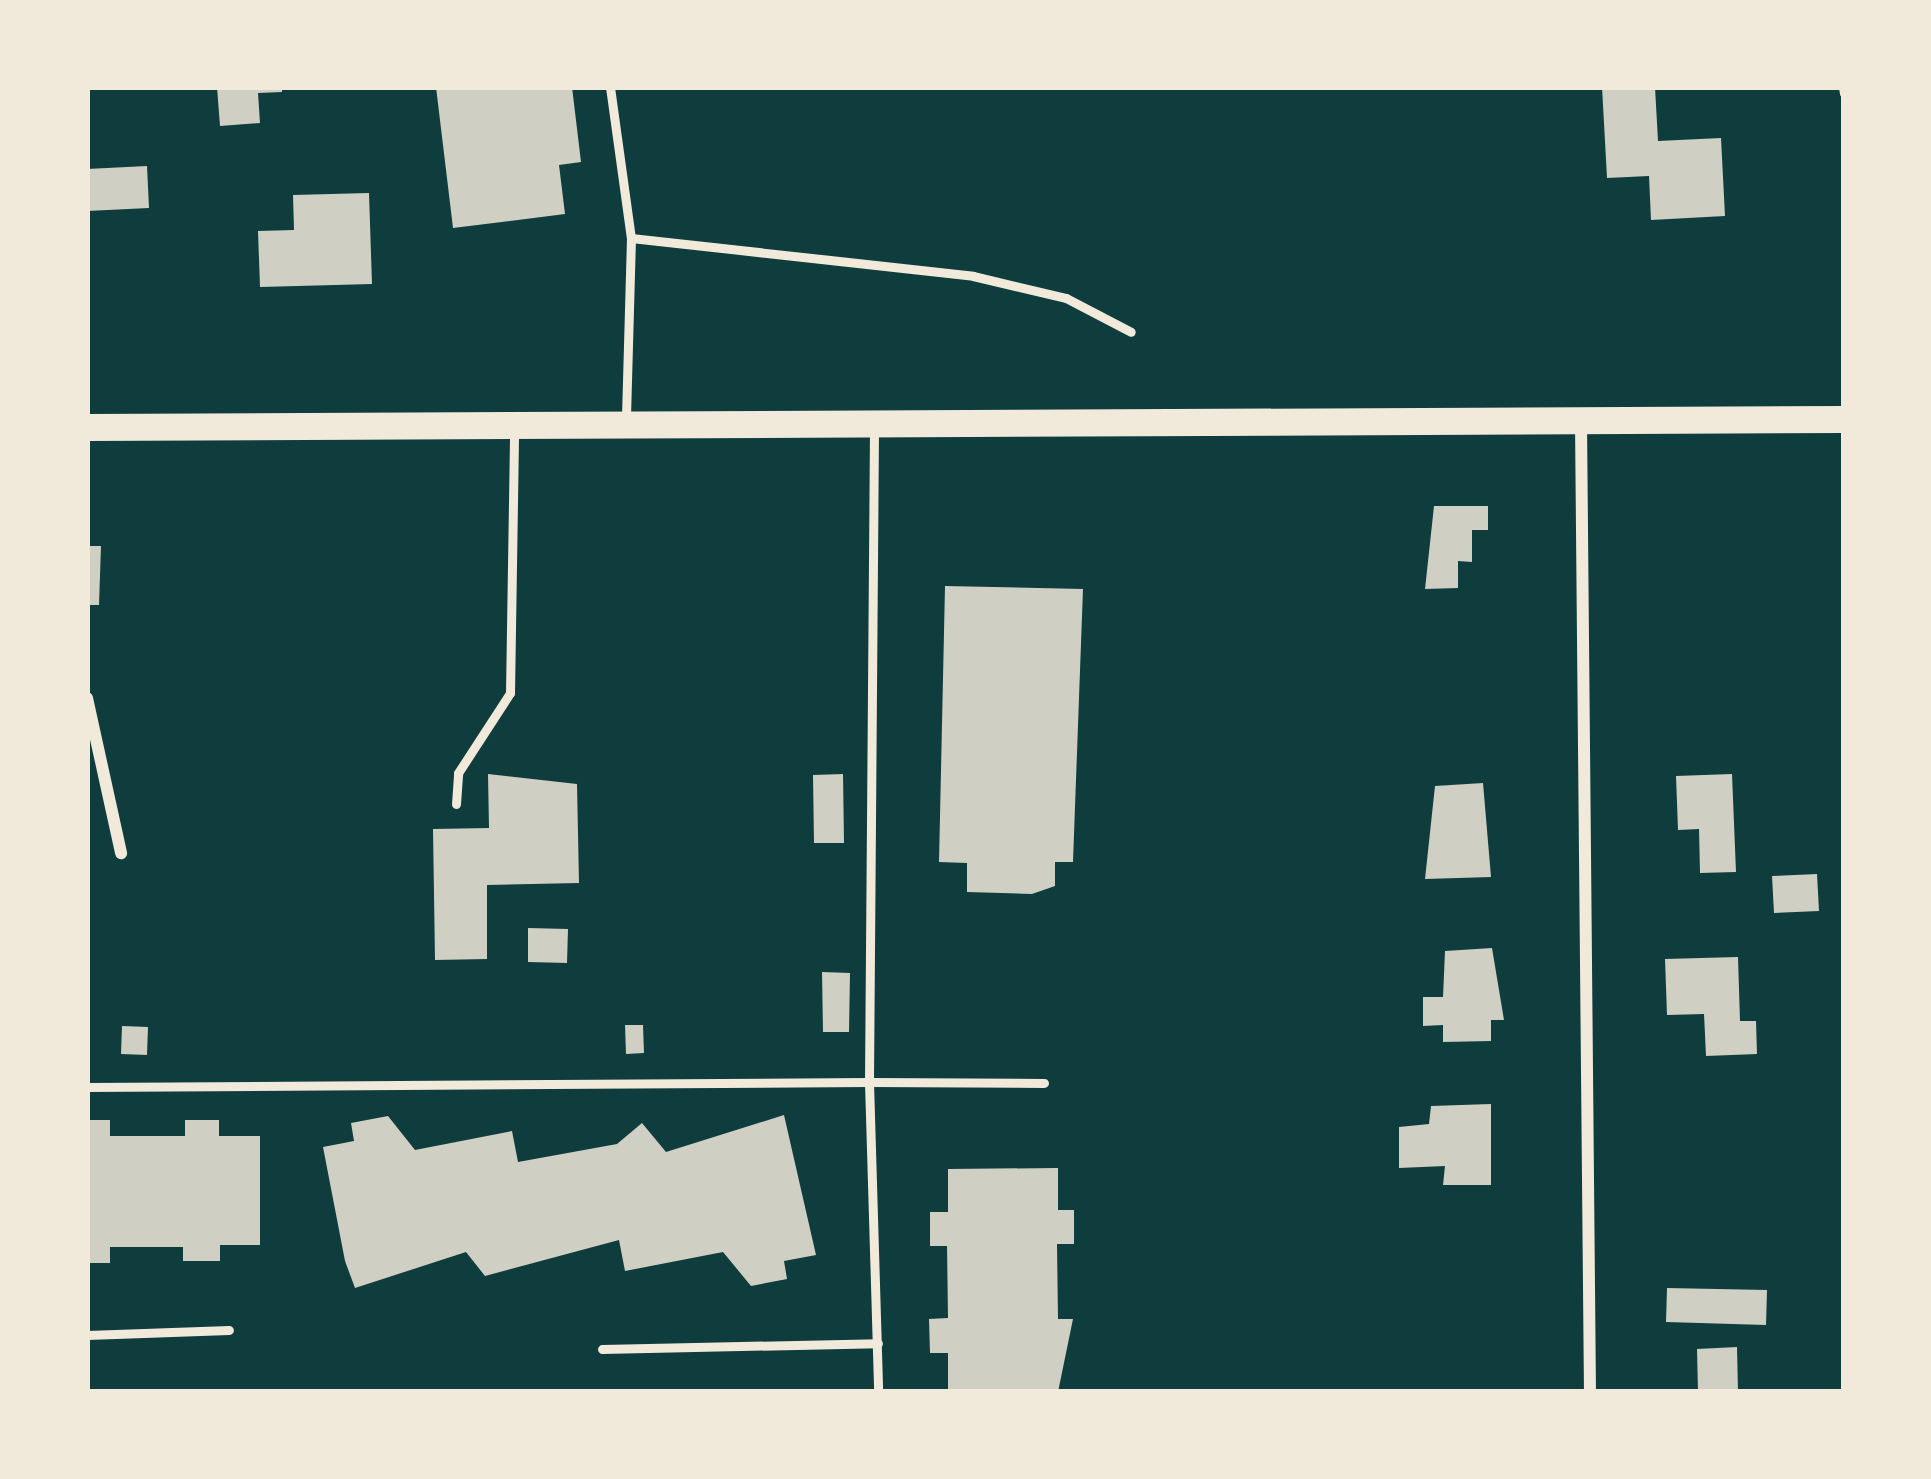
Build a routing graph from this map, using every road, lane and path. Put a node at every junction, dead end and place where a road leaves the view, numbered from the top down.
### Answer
1 (610, 87) edge
2 (632, 238) junction
3 (1131, 332) dead end
4 (626, 418) junction
5 (874, 418) junction
6 (1844, 419) edge
7 (514, 420) junction
8 (1581, 422) junction
9 (87, 427) edge
10 (87, 698) edge
11 (457, 804) dead end
12 (121, 853) dead end
13 (869, 1082) junction
14 (1044, 1083) dead end
15 (87, 1088) edge
16 (229, 1330) dead end
17 (87, 1335) edge
18 (878, 1343) junction
19 (602, 1348) dead end
20 (878, 1392) edge
21 (1590, 1392) edge

1 - 2 lane
2 - 3 lane
2 - 4 lane
4 - 5 main road
4 - 7 main road
5 - 8 main road
5 - 13 lane
6 - 8 main road
7 - 9 main road
7 - 11 lane
8 - 21 street
10 - 12 street
13 - 14 lane
13 - 15 lane
13 - 18 lane
16 - 17 lane
18 - 19 lane
18 - 20 lane

